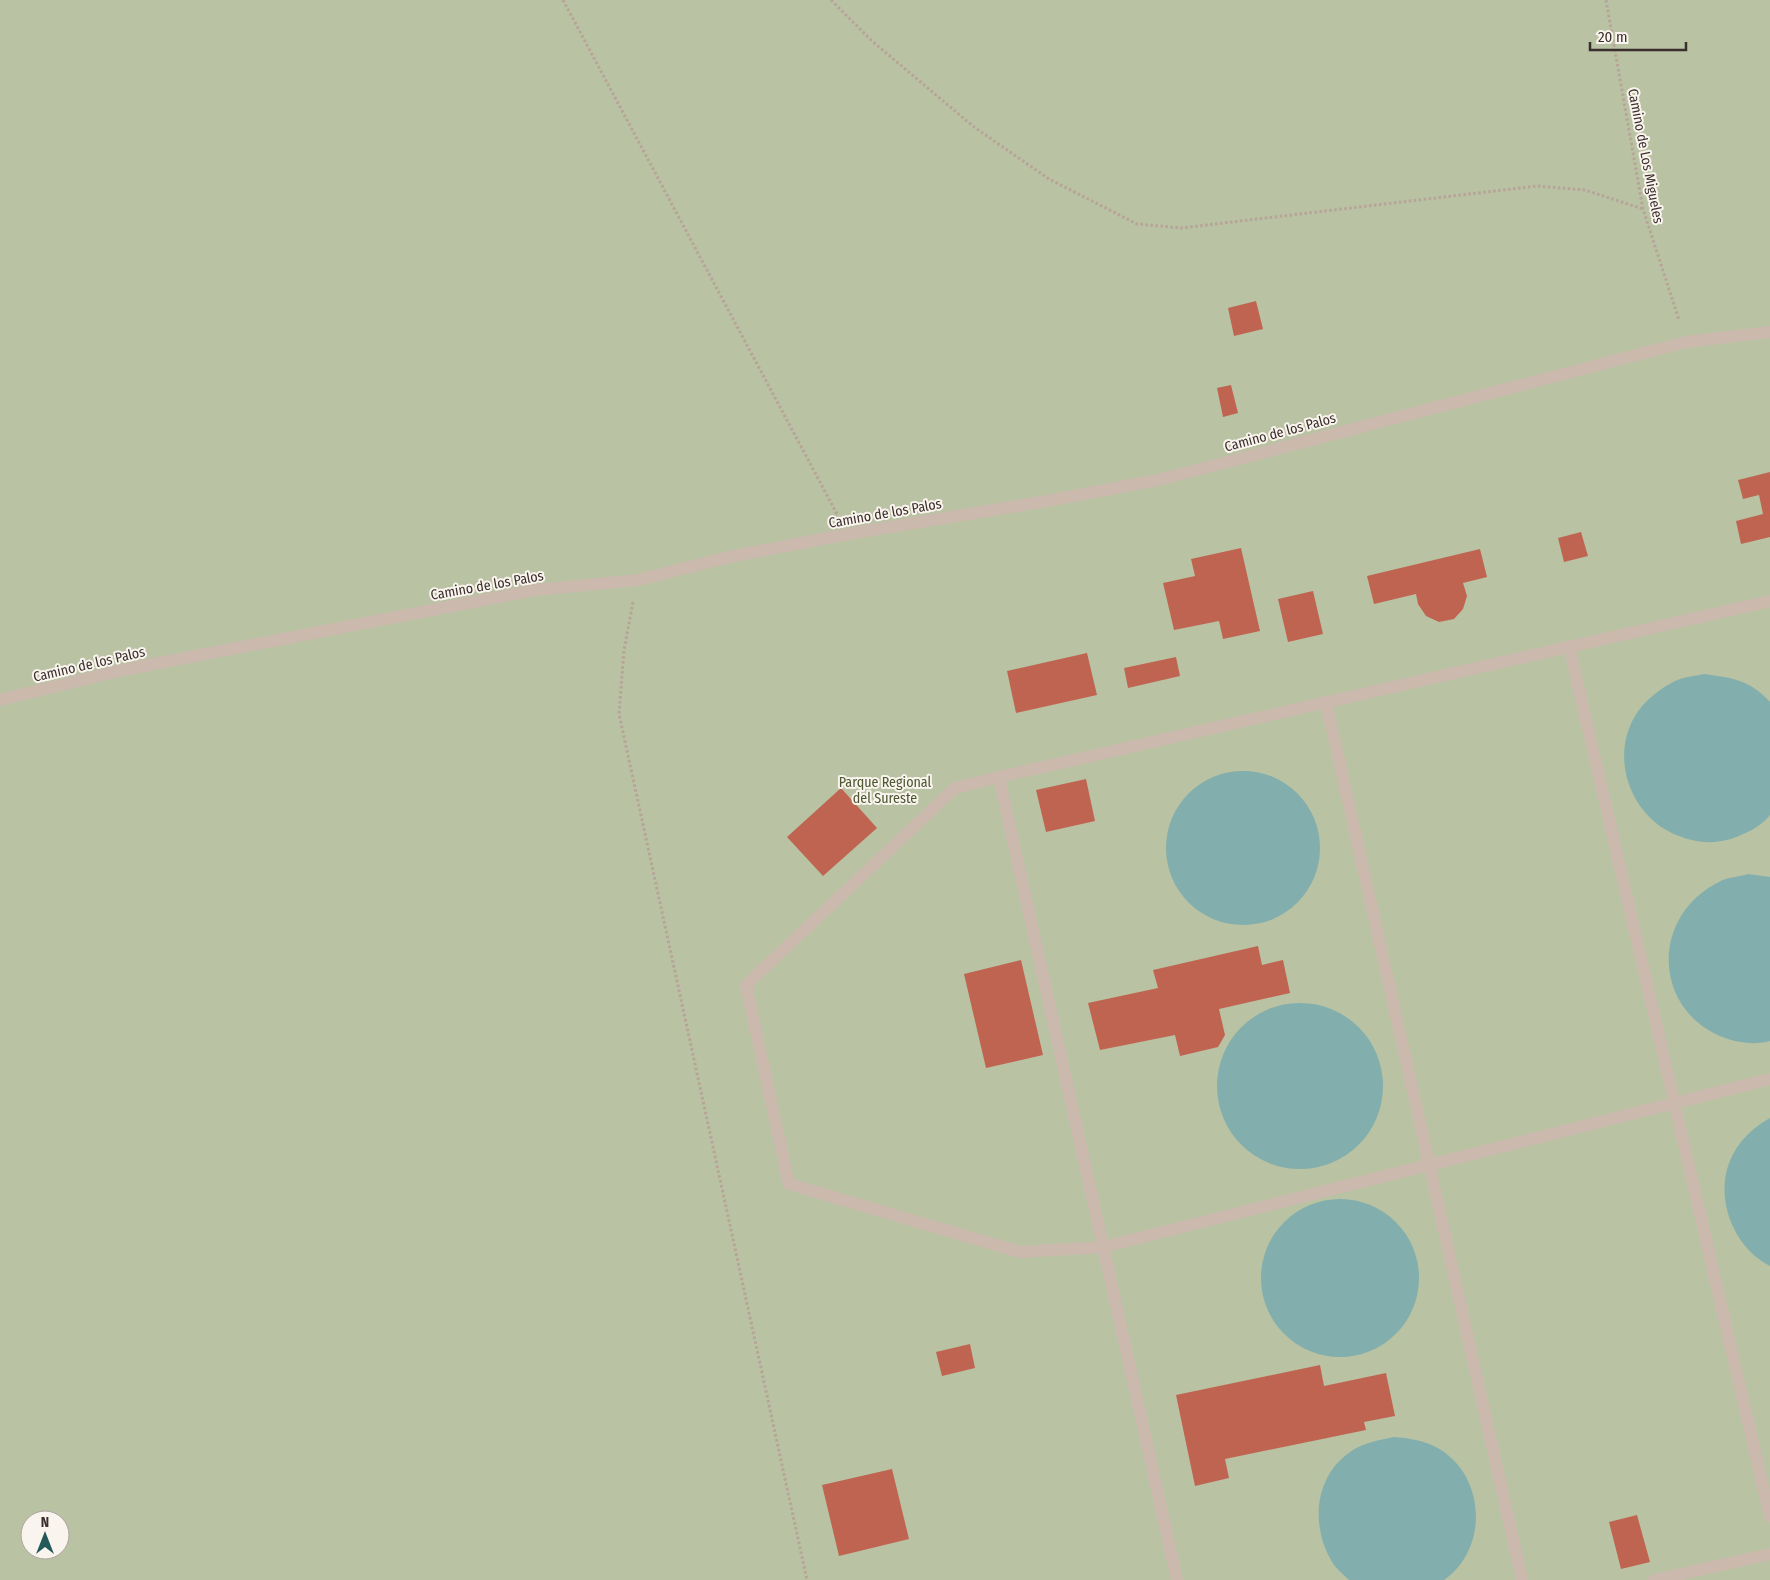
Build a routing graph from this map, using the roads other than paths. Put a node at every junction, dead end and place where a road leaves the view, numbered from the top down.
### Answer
1 (1770, 332) edge
2 (1770, 601) edge
3 (1569, 646) junction
4 (0, 700) edge
5 (1326, 702) junction
6 (999, 777) junction
7 (1770, 1079) edge
8 (1674, 1104) junction
9 (1430, 1165) junction
10 (1103, 1247) junction
11 (1770, 1517) edge
12 (1770, 1554) edge
13 (1178, 1580) edge
14 (1522, 1580) edge
15 (1654, 1580) edge

1 - 4 street, Camino de los Palos
2 - 3 street
3 - 5 street
3 - 8 street
5 - 6 street
5 - 9 street
6 - 10 street
6 - 10 street
7 - 8 street
8 - 9 street
8 - 11 street
9 - 10 street
9 - 14 street
10 - 13 street
12 - 15 street

